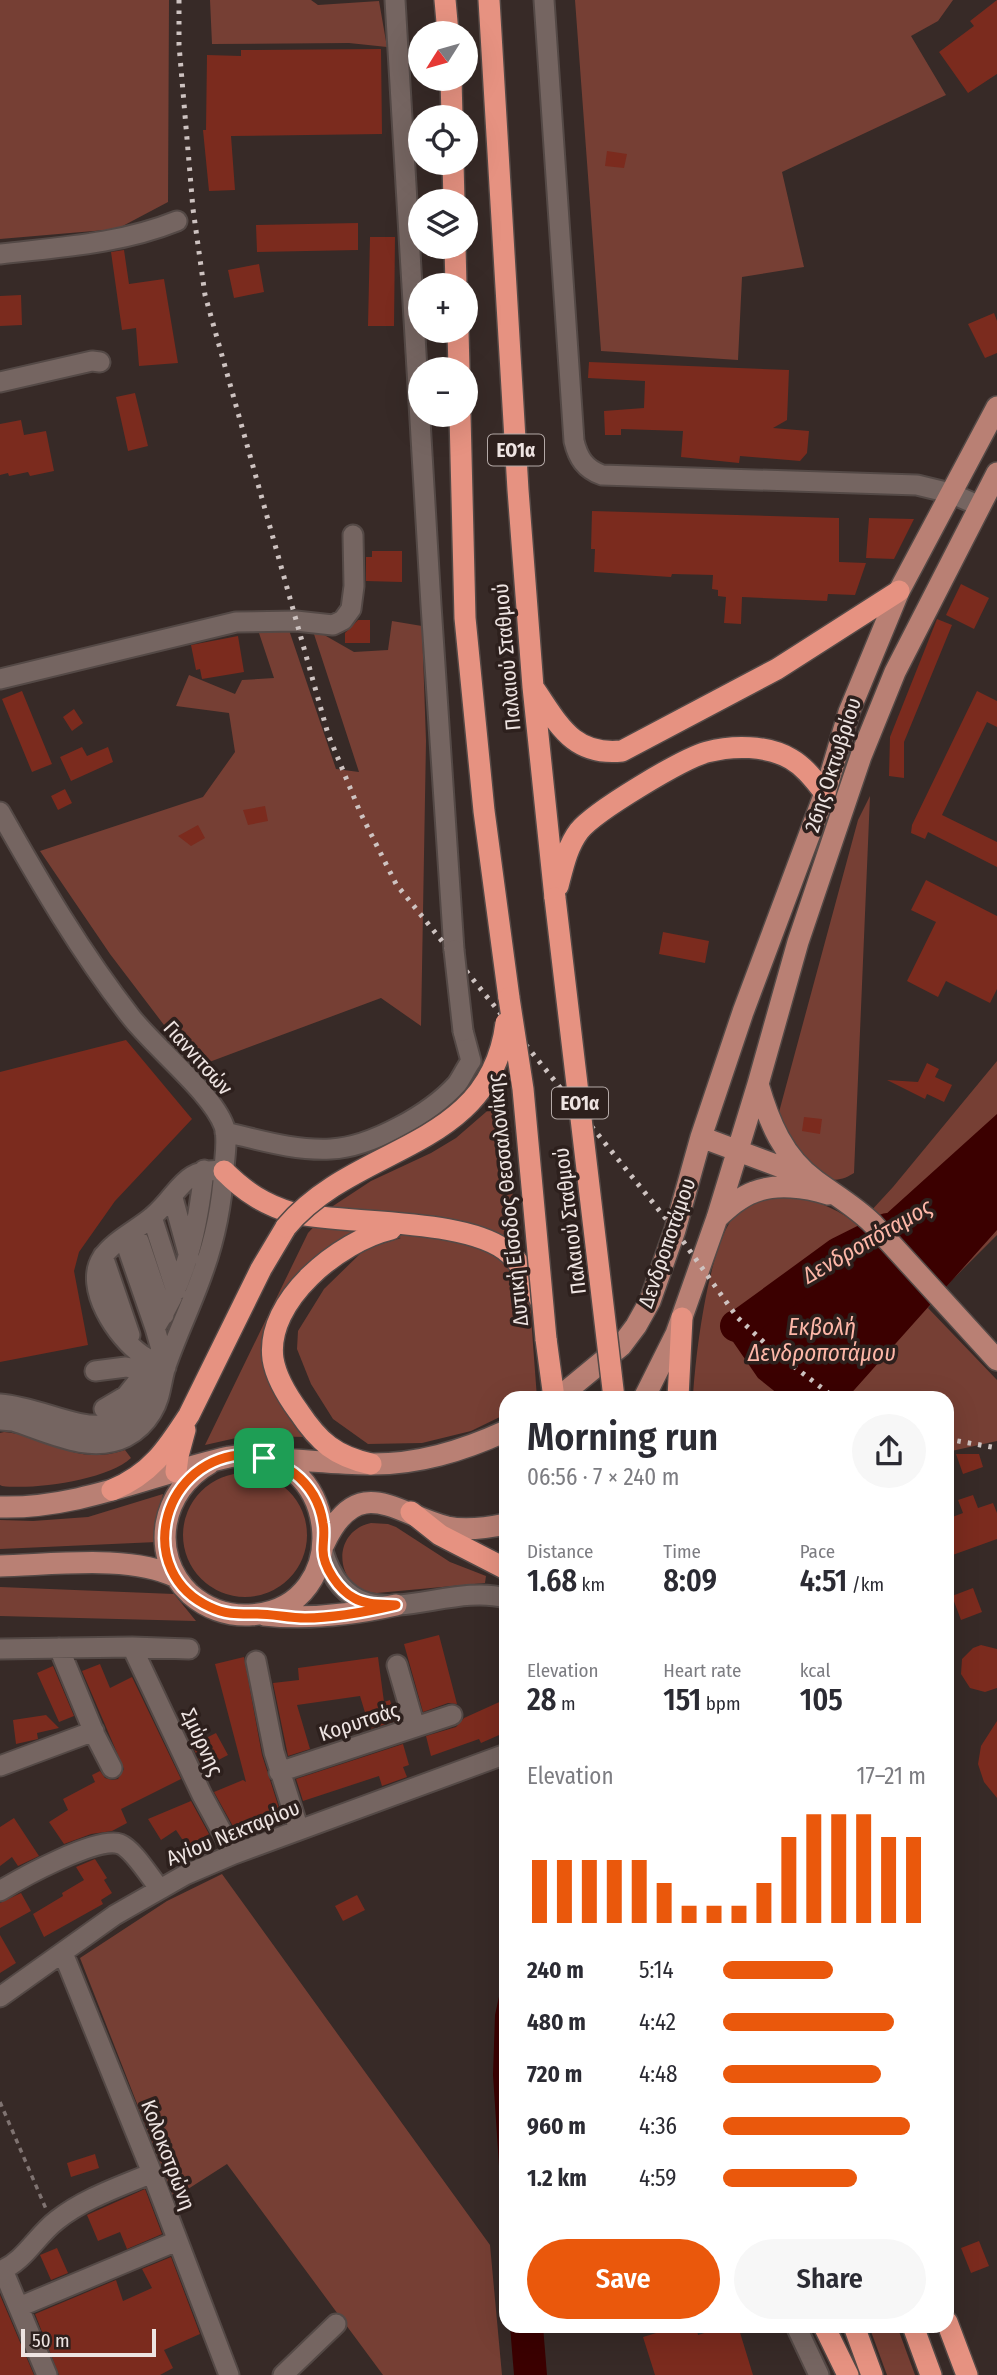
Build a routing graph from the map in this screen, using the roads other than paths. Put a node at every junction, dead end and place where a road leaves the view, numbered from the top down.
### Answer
1 (395, 0) edge
2 (445, 0) edge
3 (489, 0) edge
4 (544, 0) edge
5 (447, 21) edge
6 (177, 221) dead end
7 (0, 254) edge
8 (100, 362) dead end
9 (0, 382) edge
10 (997, 407) edge
11 (460, 427) edge
12 (997, 473) edge
13 (950, 493) junction
14 (980, 506) junction
15 (354, 535) dead end
16 (899, 590) junction
17 (0, 678) edge
18 (533, 687) junction
19 (825, 793) junction
20 (2, 819) edge
21 (555, 898) junction
22 (509, 998) junction
23 (758, 1084) junction
24 (225, 1132) junction
25 (701, 1137) junction
26 (738, 1150) junction
27 (214, 1171) junction
28 (813, 1179) junction
29 (173, 1198) junction
30 (842, 1199) junction
31 (152, 1217) junction
32 (717, 1218) junction
33 (413, 1225) junction
34 (129, 1234) junction
35 (189, 1258) junction
36 (176, 1291) junction
37 (542, 1304) junction
38 (682, 1318) junction
39 (160, 1321) junction
40 (997, 1360) edge
41 (166, 1367) junction
42 (95, 1371) dead end
43 (146, 1371) junction
44 (555, 1391) edge
45 (565, 1391) edge
46 (613, 1391) edge
47 (648, 1391) edge
48 (678, 1391) edge
49 (0, 1404) edge
50 (104, 1409) dead end
51 (189, 1415) junction
52 (0, 1420) edge
53 (499, 1434) edge
54 (269, 1459) junction
55 (209, 1463) junction
56 (371, 1464) junction
57 (176, 1472) junction
58 (112, 1490) junction
59 (174, 1497) junction
60 (5, 1506) edge
61 (411, 1512) junction
62 (499, 1525) edge
63 (323, 1548) junction
64 (499, 1565) edge
65 (0, 1566) edge
66 (176, 1577) junction
67 (499, 1597) edge
68 (396, 1605) junction
69 (258, 1614) junction
70 (132, 1647) junction
71 (59, 1648) junction
72 (0, 1649) edge
73 (189, 1649) dead end
74 (256, 1661) dead end
75 (397, 1665) dead end
76 (452, 1715) dead end
77 (415, 1727) junction
78 (94, 1731) junction
79 (499, 1757) edge
80 (1, 1767) edge
81 (112, 1768) dead end
82 (279, 1772) junction
83 (299, 1830) junction
84 (234, 1854) junction
85 (159, 1888) junction
86 (0, 1891) edge
87 (63, 1953) junction
88 (0, 1997) edge
89 (152, 2173) junction
90 (177, 2241) junction
91 (1, 2270) edge
92 (19, 2307) junction
93 (336, 2324) dead end
94 (799, 2333) edge
95 (827, 2333) edge
96 (857, 2333) edge
97 (916, 2333) edge
98 (951, 2333) edge
99 (47, 2375) edge
100 (229, 2375) edge
101 (283, 2375) edge
102 (819, 2375) edge
103 (848, 2375) edge
104 (872, 2375) edge
105 (931, 2375) edge
106 (967, 2375) edge

1 - 24 street, bridge
2 - 5 highway
3 - 18 highway, Παλαιού Σταθμού / ΕΟ1α
4 - 13 street
6 - 7 street
8 - 9 street
10 - 13 main road, 26ης Οκτωβρίου
11 - 22 highway, Παλαιού Σταθμού / ΕΟ1α
12 - 14 main road, 26ης Οκτωβρίου
13 - 14 street
13 - 16 main road, 26ης Οκτωβρίου
14 - 23 main road, 26ης Οκτωβρίου
15 - 17 street
16 - 18 highway
16 - 19 main road, 26ης Οκτωβρίου
18 - 21 highway, Παλαιού Σταθμού / ΕΟ1α
19 - 21 highway
19 - 25 main road, 26ης Οκτωβρίου
20 - 24 street, Γιαννιτσών
21 - 46 highway, Παλαιού Σταθμού / ΕΟ1α, bridge
22 - 37 highway, Δυτική Είσοδος Θεσσαλονίκης / ΕΟ1α, bridge
22 - 51 highway, bridge
23 - 26 main road, 26ης Οκτωβρίου
23 - 28 main road
24 - 27 street, Γιαννιτσών
25 - 26 main road
25 - 45 main road, Δενδροποτάμου
26 - 28 main road
26 - 32 main road, Δενδροποτάμου
27 - 29 street
27 - 33 highway
27 - 35 street
27 - 41 street, Γιαννιτσών
28 - 30 main road
29 - 31 street
29 - 35 street
30 - 32 main road
30 - 40 main road
31 - 34 street
31 - 36 street
32 - 38 main road, Δενδροποτάμου
33 - 37 highway
33 - 56 highway
34 - 39 street
34 - 41 street
35 - 36 street
36 - 39 street
37 - 44 highway, Δυτική Είσοδος Θεσσαλονίκης / ΕΟ1α, bridge
38 - 47 main road, Δενδροποτάμου
38 - 48 highway
39 - 41 street
41 - 43 street
41 - 49 street, Γιαννιτσών
41 - 52 street, Γιαννιτσών
42 - 43 street
43 - 50 street
51 - 57 highway
51 - 58 highway
53 - 56 main road
54 - 55 main road
54 - 56 main road
54 - 63 main road
55 - 57 main road
55 - 59 main road
57 - 58 main road
57 - 59 main road
58 - 60 main road
59 - 66 main road
61 - 62 main road
61 - 63 main road
61 - 64 highway
63 - 68 street
63 - 69 main road
65 - 66 main road
66 - 69 main road
67 - 68 street
68 - 69 main road
70 - 71 street
70 - 73 street
70 - 84 street, Σμύρνης
71 - 72 street
71 - 78 street
74 - 82 street
75 - 77 street
76 - 77 street, Κορυτσάς
77 - 82 street, Κορυτσάς
78 - 80 street
78 - 81 street
79 - 83 street, Αγίου Νεκταρίου
82 - 83 street
83 - 84 street, Αγίου Νεκταρίου
84 - 85 street, Αγίου Νεκταρίου
85 - 86 street
85 - 87 street, Αγίου Νεκταρίου
87 - 88 street, Αγίου Νεκταρίου
87 - 89 street, Κολοκοτρώνη
89 - 90 street, Κολοκοτρώνη
89 - 91 street
90 - 92 street
90 - 100 street, Κολοκοτρώνη
91 - 92 street
92 - 99 street
93 - 101 street
94 - 102 street
95 - 103 highway
96 - 104 highway
97 - 105 highway
98 - 106 highway

